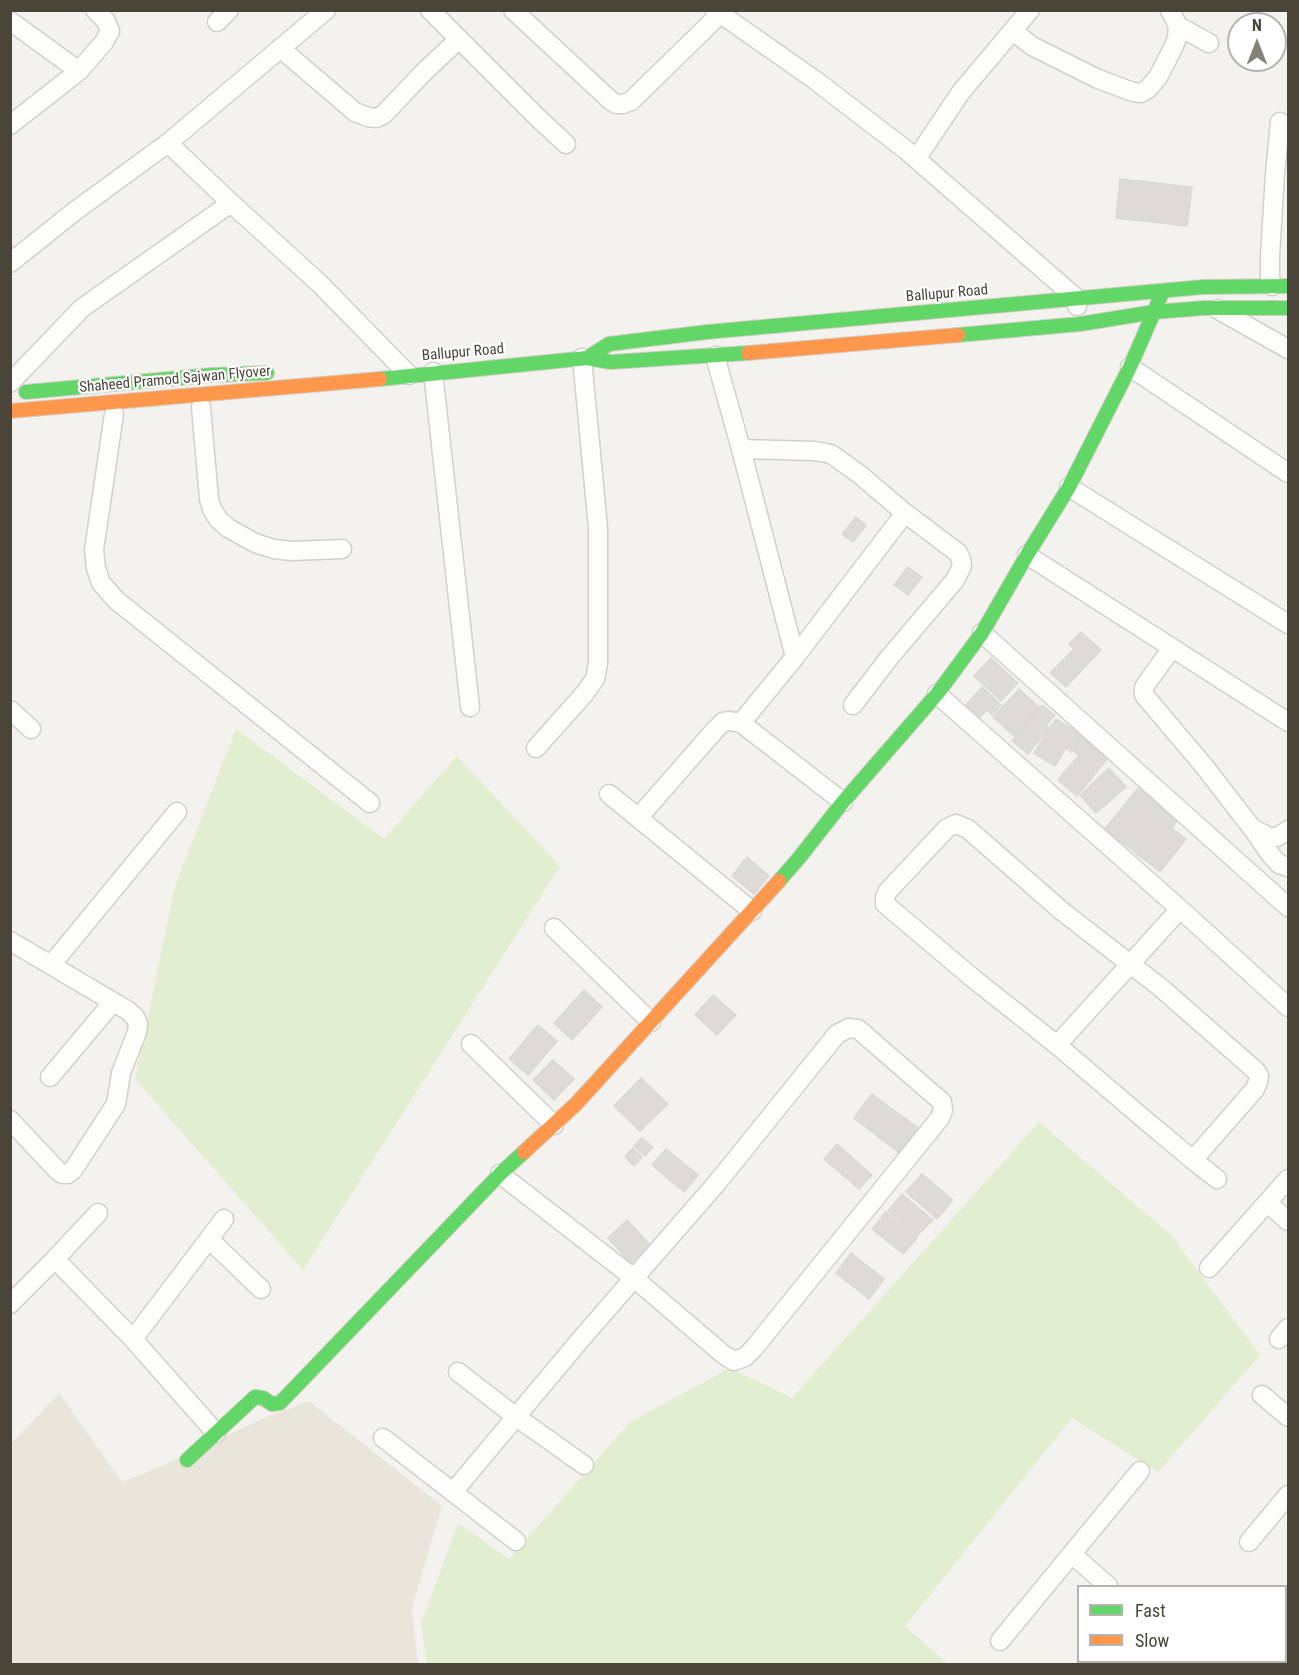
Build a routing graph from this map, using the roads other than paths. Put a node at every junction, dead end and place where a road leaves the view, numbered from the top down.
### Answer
1 (95, 10) edge
2 (326, 10) edge
3 (430, 10) edge
4 (513, 10) edge
5 (1030, 10) edge
6 (718, 12) edge
7 (1174, 18) edge
8 (10, 21) edge
9 (1013, 31) junction
10 (459, 39) junction
11 (1209, 43) dead end
12 (280, 48) junction
13 (79, 71) junction
14 (1278, 122) edge
15 (10, 125) edge
16 (168, 142) junction
17 (566, 144) dead end
18 (916, 159) junction
19 (231, 203) junction
20 (10, 263) edge
21 (1280, 286) edge
22 (1163, 291) junction
23 (1076, 298) junction
24 (1216, 308) junction
25 (1288, 308) edge
26 (1154, 312) junction
27 (1080, 324) junction
28 (1288, 349) edge
29 (715, 356) junction
30 (584, 358) junction
31 (1130, 367) junction
32 (306, 371) dead end
33 (282, 372) dead end
34 (433, 372) junction
35 (409, 375) junction
36 (342, 382) junction
37 (10, 383) edge
38 (10, 393) edge
39 (201, 407) junction
40 (10, 411) edge
41 (114, 414) junction
42 (10, 422) edge
43 (741, 449) junction
44 (1288, 473) edge
45 (1069, 487) junction
46 (905, 513) junction
47 (342, 549) dead end
48 (1027, 555) junction
49 (1288, 624) edge
50 (982, 633) junction
51 (1172, 648) junction
52 (795, 657) junction
53 (937, 694) junction
54 (853, 705) dead end
55 (470, 707) dead end
56 (10, 710) edge
57 (1288, 722) edge
58 (741, 723) junction
59 (31, 729) dead end
60 (536, 748) dead end
61 (609, 794) dead end
62 (370, 802) dead end
63 (843, 802) junction
64 (177, 812) dead end
65 (638, 818) junction
66 (1252, 828) junction
67 (1288, 831) edge
68 (1288, 867) edge
69 (1288, 907) edge
70 (1180, 909) junction
71 (752, 912) junction
72 (554, 928) dead end
73 (10, 941) edge
74 (1132, 964) junction
75 (51, 965) junction
76 (112, 1002) junction
77 (1288, 1007) edge
78 (651, 1022) junction
79 (471, 1044) dead end
80 (1057, 1045) junction
81 (50, 1077) dead end
82 (10, 1120) edge
83 (554, 1125) junction
84 (1193, 1160) junction
85 (500, 1174) junction
86 (1217, 1179) dead end
87 (1288, 1179) edge
88 (1268, 1203) junction
89 (98, 1214) dead end
90 (224, 1219) dead end
91 (1288, 1221) edge
92 (209, 1239) junction
93 (55, 1260) junction
94 (1209, 1268) dead end
95 (634, 1278) junction
96 (261, 1289) dead end
97 (10, 1304) edge
98 (132, 1339) junction
99 (458, 1372) dead end
100 (1262, 1395) dead end
101 (515, 1416) junction
102 (1288, 1417) edge
103 (216, 1433) junction
104 (383, 1438) dead end
105 (187, 1460) dead end
106 (584, 1465) dead end
107 (1140, 1471) dead end
108 (453, 1492) junction
109 (1288, 1495) edge
110 (516, 1541) dead end
111 (1249, 1542) dead end
112 (1072, 1554) junction
113 (1106, 1585) edge
114 (1000, 1641) dead end

1 - 13 street
2 - 12 street
3 - 10 street
4 - 6 street
5 - 9 street
6 - 18 street
7 - 9 street
7 - 11 street
8 - 13 street
9 - 18 street
10 - 12 street
10 - 17 street
12 - 16 street
13 - 15 street
14 - 21 street
16 - 19 street
16 - 20 street
18 - 23 street
19 - 35 street
19 - 37 street
21 - 22 street, Ballupur Road
22 - 23 street, Ballupur Road
22 - 26 street
23 - 27 street
23 - 30 street, Ballupur Road
24 - 25 street
24 - 26 street
24 - 28 street
26 - 27 street
26 - 31 street
27 - 29 street
29 - 30 street
29 - 43 street
30 - 34 street, Ballupur Road
30 - 60 street
31 - 44 street
31 - 45 street
32 - 36 street
33 - 38 street
34 - 35 street, Ballupur Road
34 - 55 street
35 - 36 street, Ballupur Road
36 - 39 street
36 - 40 street, Shaheed Pramod Sajwan Flyover
39 - 41 street
39 - 47 street
41 - 42 street
41 - 62 street
43 - 46 street
43 - 52 street
45 - 48 street
45 - 49 street
46 - 52 street
46 - 54 street
48 - 50 street
48 - 51 street
50 - 53 street
50 - 69 street
51 - 57 street
51 - 66 street
52 - 58 street
53 - 63 street
53 - 70 street
56 - 59 street
58 - 63 street
58 - 65 street
61 - 65 street
63 - 71 street
64 - 75 street
65 - 71 street
66 - 67 street
66 - 68 street
70 - 74 street
70 - 77 street
71 - 78 street
72 - 78 street
73 - 75 street
74 - 80 street
74 - 80 street
74 - 84 street
75 - 76 street
76 - 81 street
76 - 82 street
78 - 83 street
79 - 83 street
80 - 84 street
83 - 85 street
84 - 86 street
85 - 95 street
85 - 103 street
87 - 88 street
88 - 91 street
88 - 94 street
89 - 93 street
90 - 92 street
92 - 96 street
92 - 98 street
93 - 97 street
93 - 98 street
95 - 95 street
95 - 101 street
98 - 103 street
99 - 101 street
100 - 102 street
101 - 106 street
101 - 108 street
103 - 105 street
104 - 108 street
107 - 112 street
108 - 110 street
109 - 111 street
112 - 113 street
112 - 114 street

